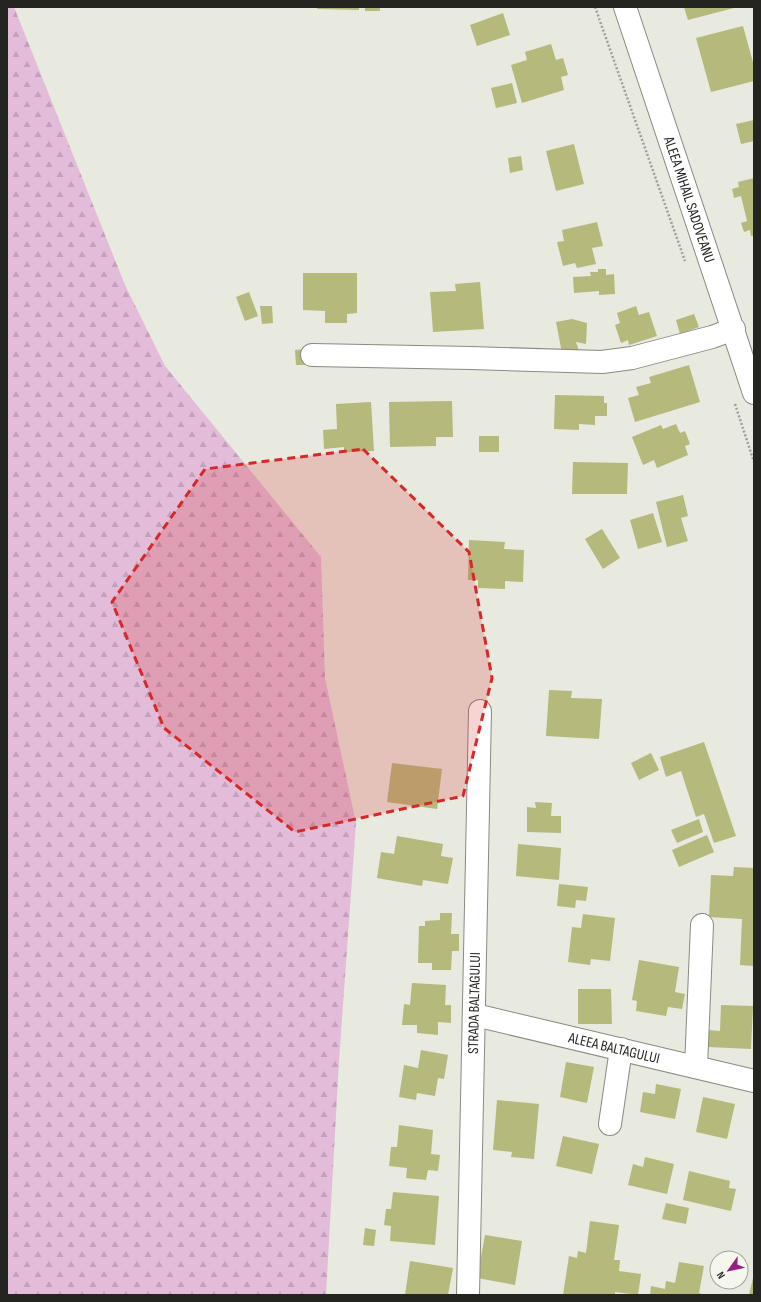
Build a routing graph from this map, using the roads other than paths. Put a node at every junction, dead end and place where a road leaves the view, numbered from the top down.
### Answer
1 (625, 7) edge
2 (734, 329) junction
3 (312, 355) dead end
4 (754, 392) edge
5 (480, 711) dead end
6 (702, 925) dead end
7 (475, 1014) junction
8 (621, 1049) junction
9 (696, 1068) junction
10 (754, 1081) edge
11 (610, 1124) dead end
12 (468, 1295) edge

1 - 2 street, ALEEA MIHAIL SADOVEANU
2 - 3 street
2 - 4 street, ALEEA MIHAIL SADOVEANU
5 - 7 street, STRADA BALTAGULUI
6 - 9 street
7 - 8 street, ALEEA BALTAGULUI
7 - 12 street, STRADA BALTAGULUI
8 - 9 street, ALEEA BALTAGULUI
8 - 11 street
9 - 10 street, ALEEA BALTAGULUI

